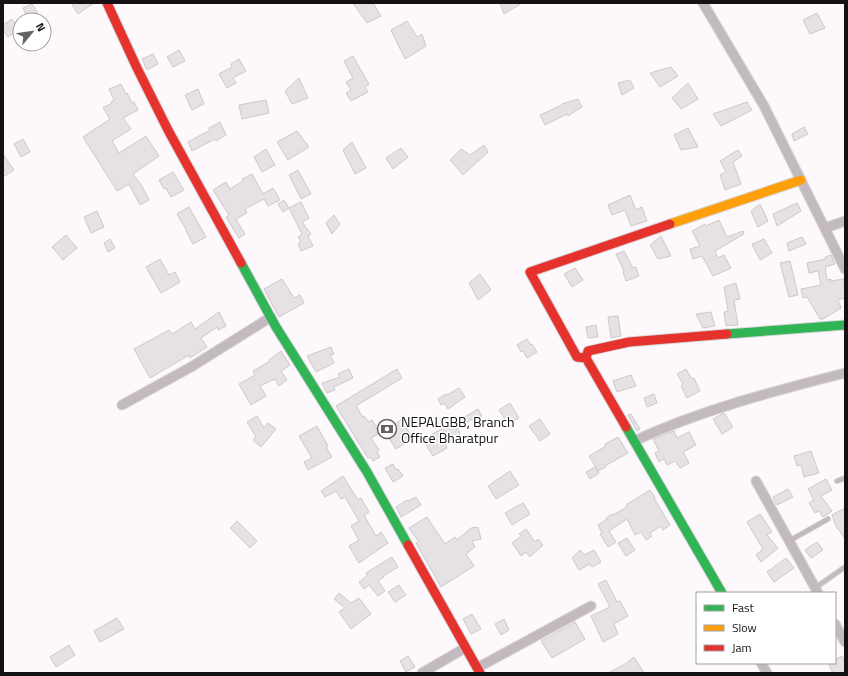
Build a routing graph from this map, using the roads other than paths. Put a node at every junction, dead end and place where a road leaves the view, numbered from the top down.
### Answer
1 (107, 3) edge
2 (703, 3) edge
3 (801, 180) junction
4 (845, 221) edge
5 (825, 228) junction
6 (845, 269) edge
7 (271, 317) junction
8 (845, 325) edge
9 (586, 358) junction
10 (845, 373) edge
11 (122, 405) dead end
12 (634, 441) junction
13 (845, 478) edge
14 (756, 481) dead end
15 (837, 481) dead end
16 (828, 520) dead end
17 (789, 541) junction
18 (845, 567) edge
19 (817, 590) edge
20 (721, 592) edge
21 (591, 606) dead end
22 (836, 626) edge
23 (845, 642) edge
24 (465, 648) junction
25 (762, 664) edge
26 (478, 671) edge
27 (422, 673) edge
28 (767, 673) edge

1 - 7 street
2 - 3 street
3 - 5 street
3 - 9 street
4 - 5 street
5 - 6 street
7 - 11 street
7 - 24 street
8 - 9 street
9 - 12 street
10 - 12 street
12 - 20 street
13 - 15 lane
14 - 17 street
16 - 17 lane
17 - 19 street
18 - 19 lane
21 - 26 street
22 - 23 street
24 - 26 street
24 - 27 street
25 - 28 street

